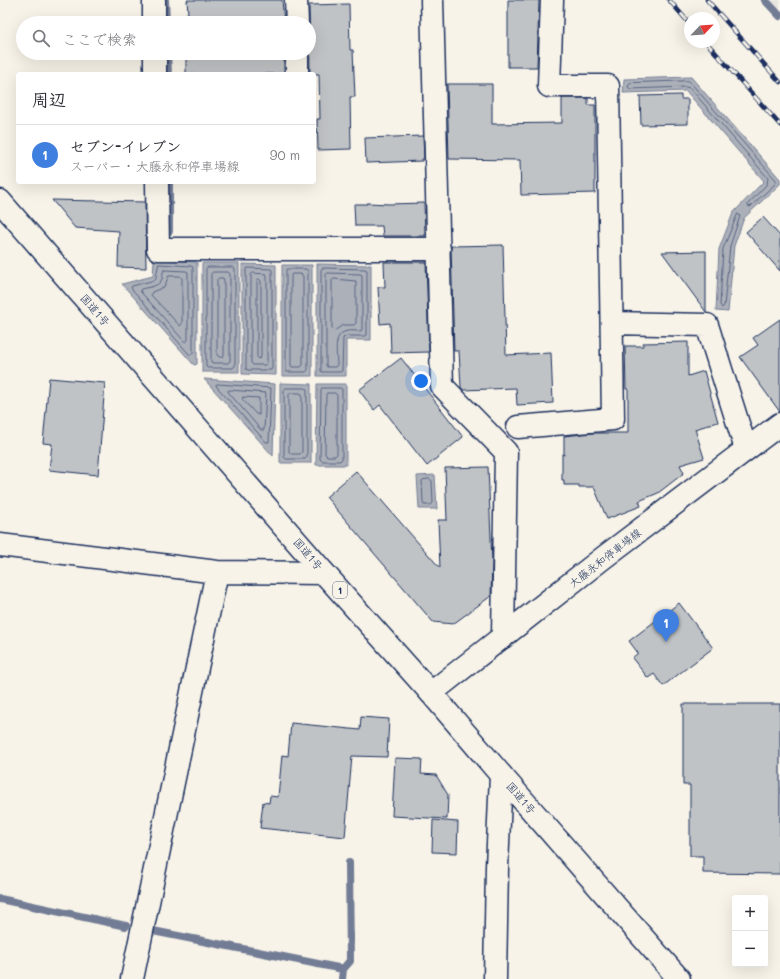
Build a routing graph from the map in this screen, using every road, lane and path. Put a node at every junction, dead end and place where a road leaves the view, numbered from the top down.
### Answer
1 (154, 0) edge
2 (296, 0) edge
3 (432, 0) edge
4 (552, 0) edge
5 (154, 16) edge
6 (297, 16) edge
7 (155, 60) edge
8 (297, 60) edge
9 (155, 72) edge
10 (297, 72) edge
11 (157, 184) edge
12 (0, 201) edge
13 (439, 249) junction
14 (612, 323) junction
15 (780, 424) edge
16 (518, 427) dead end
17 (746, 449) junction
18 (0, 545) edge
19 (217, 572) junction
20 (324, 573) junction
21 (503, 637) junction
22 (431, 693) junction
23 (501, 775) junction
24 (132, 979) edge
25 (495, 979) edge
26 (679, 979) edge

1 - 5 main road
2 - 6 main road
3 - 13 main road
4 - 14 main road
7 - 9 main road
8 - 10 main road
11 - 13 main road
12 - 20 main road, 国道1号 / 1
13 - 21 main road
14 - 16 main road
14 - 17 main road
15 - 17 main road, 大藤永和停車場線
17 - 21 main road, 大藤永和停車場線
18 - 19 main road
19 - 20 main road
19 - 24 main road
20 - 22 main road, 国道1号 / 1
21 - 22 main road, 大藤永和停車場線
22 - 23 main road, 国道1号 / 1
23 - 25 main road
23 - 26 main road, 国道1号 / 1

